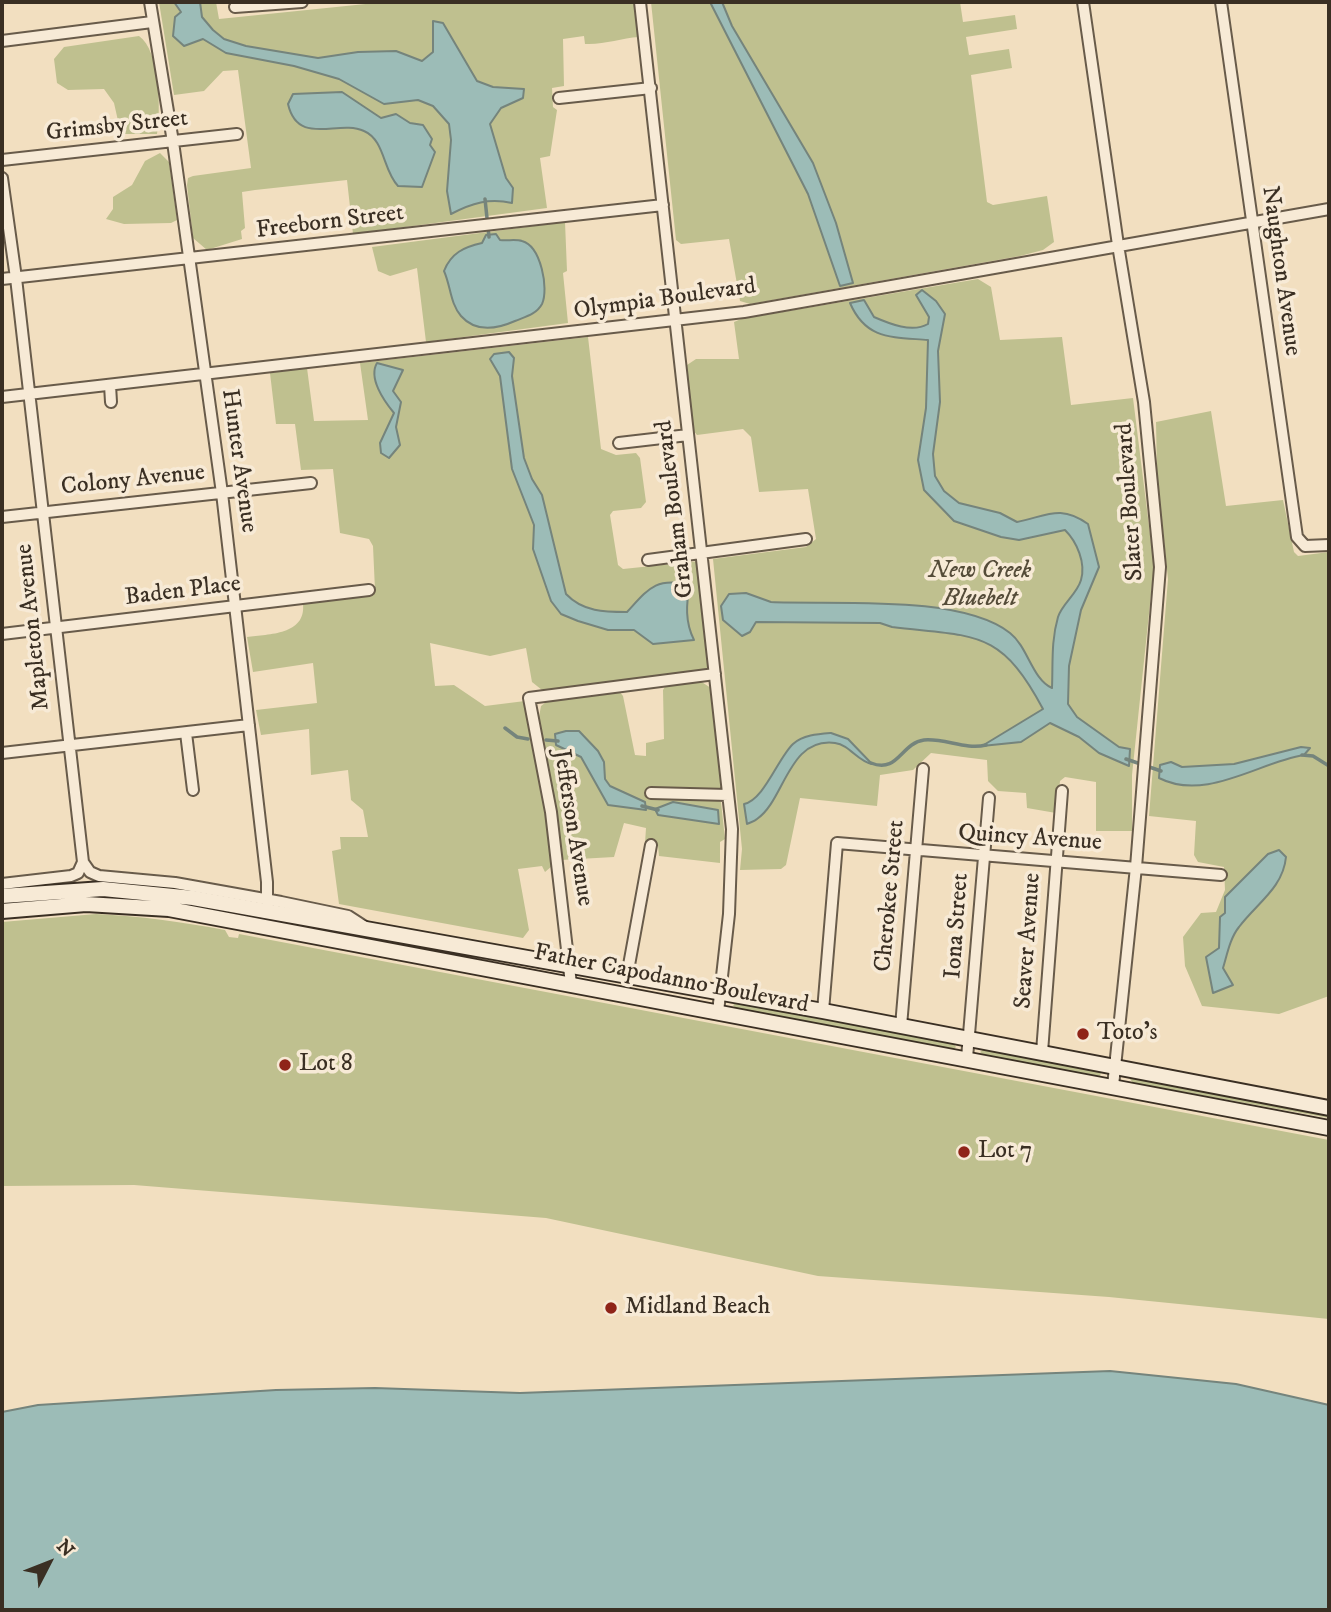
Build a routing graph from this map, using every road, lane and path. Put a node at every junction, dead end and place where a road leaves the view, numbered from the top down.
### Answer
1 (150, 2) edge
2 (302, 2) edge
3 (640, 2) edge
4 (1083, 2) edge
5 (1221, 2) edge
6 (285, 3) edge
7 (236, 8) dead end
8 (152, 22) junction
9 (2, 41) edge
10 (651, 88) junction
11 (559, 98) dead end
12 (237, 134) dead end
13 (173, 142) junction
14 (2, 160) edge
15 (2, 178) edge
16 (663, 205) junction
17 (1329, 209) edge
18 (1252, 221) junction
19 (1118, 246) junction
20 (188, 260) junction
21 (16, 278) junction
22 (2, 279) edge
23 (676, 321) junction
24 (204, 374) junction
25 (110, 385) junction
26 (29, 394) junction
27 (2, 397) edge
28 (111, 402) dead end
29 (688, 435) junction
30 (619, 443) dead end
31 (311, 483) dead end
32 (222, 493) junction
33 (42, 513) junction
34 (2, 517) edge
35 (806, 539) dead end
36 (1329, 545) edge
37 (703, 554) junction
38 (648, 560) dead end
39 (369, 590) dead end
40 (236, 607) junction
41 (57, 628) junction
42 (2, 634) edge
43 (715, 674) junction
44 (249, 725) junction
45 (186, 733) junction
46 (68, 745) junction
47 (2, 753) edge
48 (923, 769) dead end
49 (193, 790) dead end
50 (1062, 791) dead end
51 (651, 793) dead end
52 (728, 795) junction
53 (989, 798) dead end
54 (651, 845) dead end
55 (915, 852) junction
56 (984, 858) junction
57 (83, 862) junction
58 (1055, 864) junction
59 (1136, 867) junction
60 (1221, 875) dead end
61 (2, 884) edge
62 (2, 896) edge
63 (267, 906) junction
64 (2, 911) edge
65 (264, 927) junction
66 (569, 965) junction
67 (627, 976) junction
68 (554, 981) junction
69 (571, 984) junction
70 (720, 992) junction
71 (823, 1011) junction
72 (718, 1012) junction
73 (901, 1026) junction
74 (970, 1040) junction
75 (1042, 1052) junction
76 (967, 1058) junction
77 (1116, 1066) junction
78 (1114, 1086) junction
79 (1329, 1108) edge
80 (1329, 1128) edge

1 - 8 street, Hunter Avenue
2 - 6 street
3 - 10 street, Graham Boulevard
4 - 19 street, Slater Boulevard
5 - 18 street, Naughton Avenue
6 - 7 street
8 - 9 street
8 - 13 street, Hunter Avenue
10 - 11 street
10 - 16 street, Graham Boulevard
12 - 13 street, Grimsby Street
13 - 14 street, Grimsby Street
13 - 20 street, Hunter Avenue
15 - 21 street, Mapleton Avenue
16 - 20 street, Freeborn Street
16 - 23 street, Graham Boulevard
17 - 18 street, Olympia Boulevard
18 - 19 street, Olympia Boulevard
18 - 36 street, Naughton Avenue
19 - 23 street, Olympia Boulevard
19 - 59 street, Slater Boulevard
20 - 21 street, Freeborn Street
20 - 24 street, Hunter Avenue
21 - 22 street, Freeborn Street
21 - 26 street, Mapleton Avenue
23 - 24 street, Olympia Boulevard
23 - 29 street, Graham Boulevard
24 - 25 street, Olympia Boulevard
24 - 32 street, Hunter Avenue
25 - 26 street, Olympia Boulevard
25 - 28 street
26 - 27 street, Olympia Boulevard
26 - 33 street, Mapleton Avenue
29 - 30 street
29 - 37 street, Graham Boulevard
31 - 32 street, Colony Avenue
32 - 33 street, Colony Avenue
32 - 40 street, Hunter Avenue
33 - 34 street, Colony Avenue
33 - 41 street, Mapleton Avenue
35 - 37 street
37 - 38 street
37 - 43 street, Graham Boulevard
39 - 40 street, Baden Place
40 - 41 street, Baden Place
40 - 44 street, Hunter Avenue
41 - 42 street, Baden Place
41 - 46 street, Mapleton Avenue
43 - 52 street, Graham Boulevard
43 - 66 street, Jefferson Avenue
44 - 45 street
44 - 63 street, Hunter Avenue
45 - 46 street
45 - 49 street
46 - 47 street
46 - 57 street, Mapleton Avenue
48 - 55 street, Cherokee Street
50 - 58 street, Seaver Avenue
51 - 52 street
52 - 70 street, Graham Boulevard
53 - 56 street, Iona Street
54 - 67 street
55 - 56 street, Quincy Avenue
55 - 71 street, Quincy Avenue
55 - 73 street, Cherokee Street
56 - 58 street, Quincy Avenue
56 - 74 street, Iona Street
57 - 61 street
57 - 63 street, Father Capodanno Boulevard
58 - 59 street, Quincy Avenue
58 - 75 street, Seaver Avenue
59 - 60 street, Quincy Avenue
59 - 77 street, Slater Boulevard
62 - 63 main road, Father Capodanno Boulevard
63 - 65 street, Hunter Avenue
63 - 66 main road, Father Capodanno Boulevard
64 - 65 main road, Father Capodanno Boulevard
65 - 68 main road, Father Capodanno Boulevard
66 - 67 main road, Father Capodanno Boulevard
66 - 68 street
66 - 69 street, Jefferson Avenue
67 - 70 main road, Father Capodanno Boulevard
68 - 69 main road, Father Capodanno Boulevard
69 - 72 main road, Father Capodanno Boulevard
70 - 71 main road, Father Capodanno Boulevard
70 - 72 street, Graham Boulevard
71 - 73 main road, Father Capodanno Boulevard
72 - 76 main road, Father Capodanno Boulevard
73 - 74 main road, Father Capodanno Boulevard
74 - 75 main road, Father Capodanno Boulevard
74 - 76 street, Iona Street
75 - 77 main road, Father Capodanno Boulevard
76 - 78 main road, Father Capodanno Boulevard
77 - 78 street, Slater Boulevard
77 - 79 main road, Father Capodanno Boulevard
78 - 80 main road, Father Capodanno Boulevard

